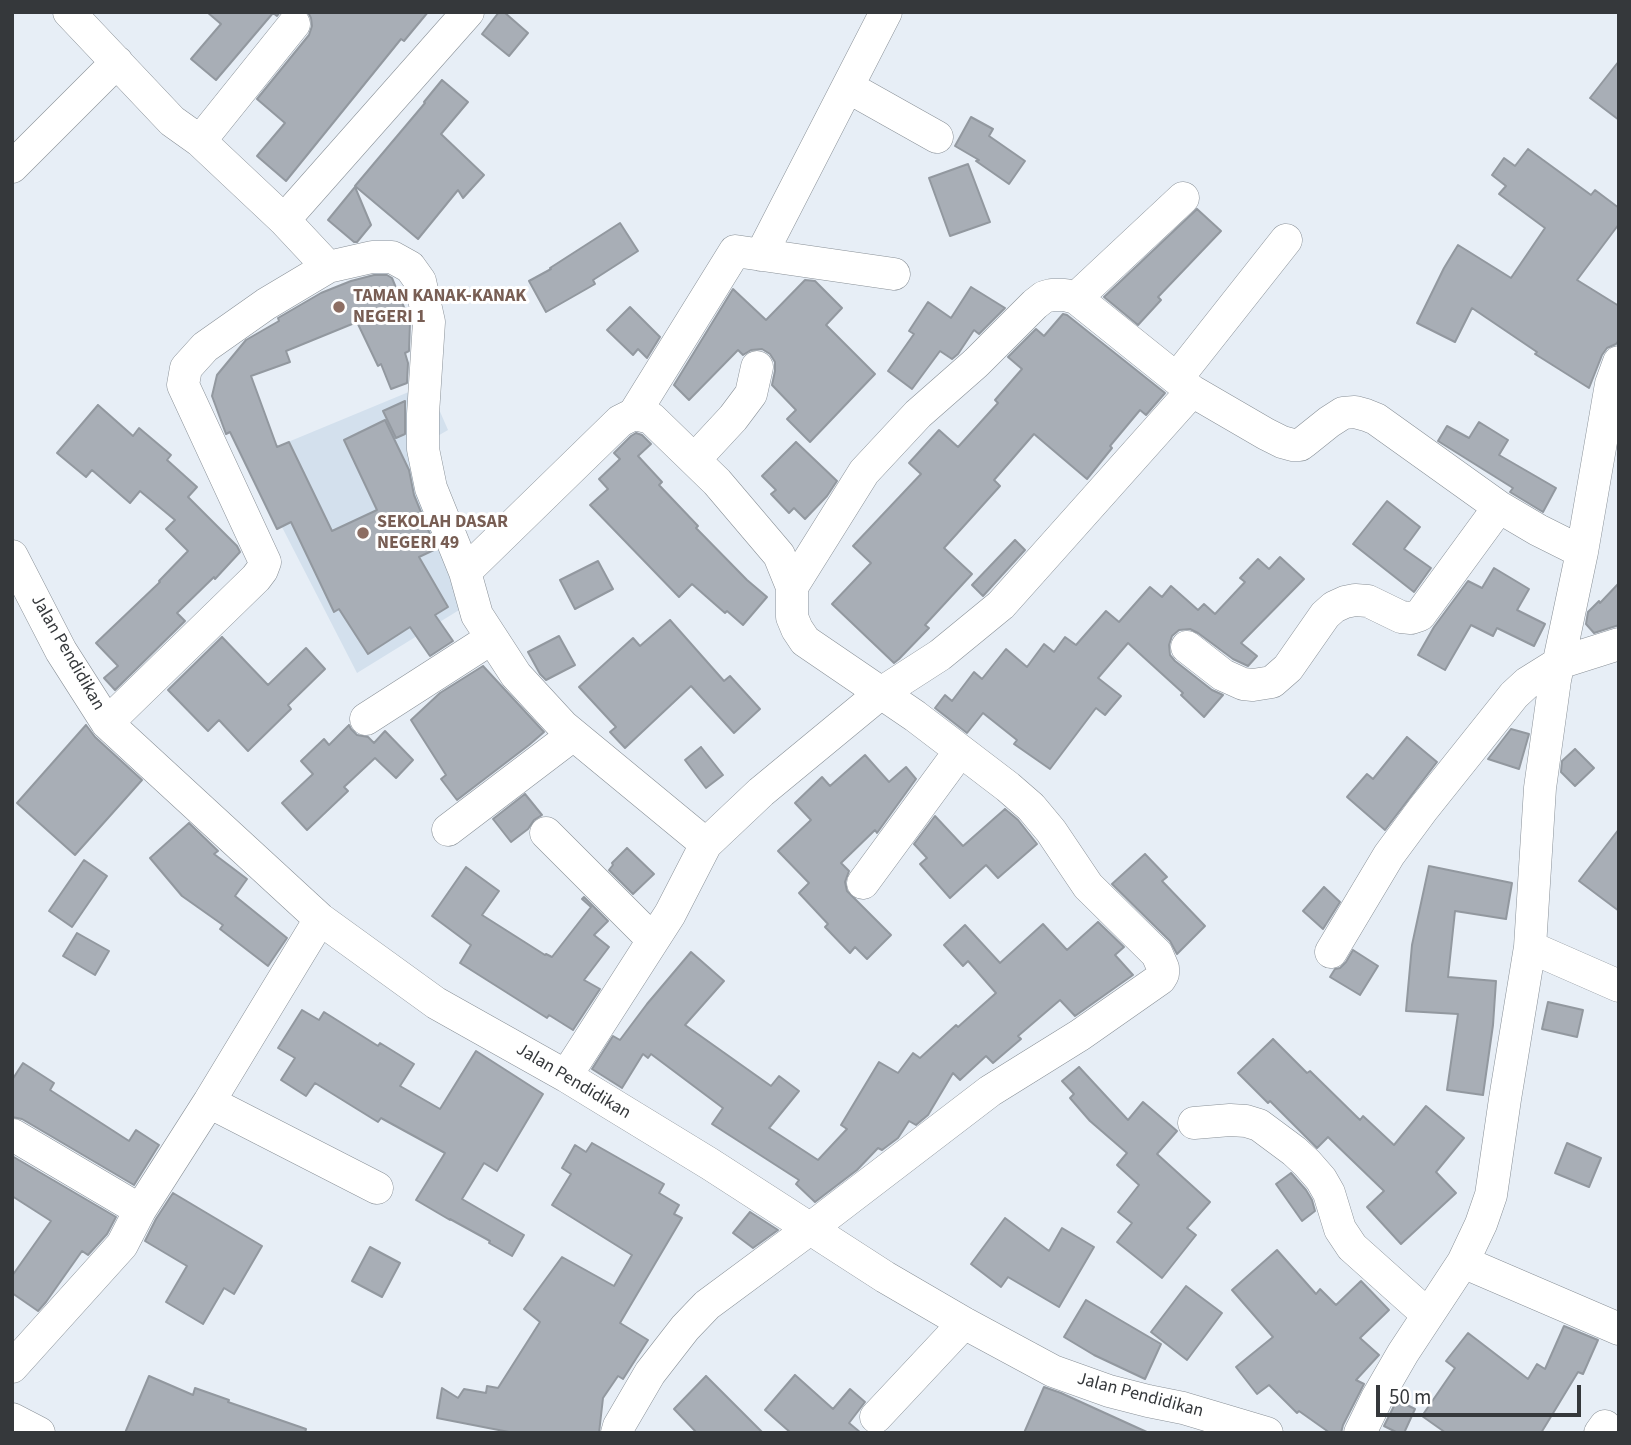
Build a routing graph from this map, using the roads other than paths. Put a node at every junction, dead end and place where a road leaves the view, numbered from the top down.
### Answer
1 (69, 12) edge
2 (468, 12) edge
3 (887, 12) edge
4 (294, 24) dead end
5 (117, 62) junction
6 (848, 87) junction
7 (937, 137) dead end
8 (201, 141) junction
9 (12, 167) edge
10 (1183, 198) dead end
11 (284, 220) junction
12 (1286, 240) dead end
13 (761, 255) junction
14 (328, 267) junction
15 (894, 274) dead end
16 (1076, 298) junction
17 (1619, 362) edge
18 (757, 367) dead end
19 (1184, 385) junction
20 (634, 414) junction
21 (695, 459) junction
22 (1499, 507) junction
23 (1582, 552) junction
24 (12, 555) edge
25 (465, 572) junction
26 (792, 587) junction
27 (492, 638) junction
28 (1619, 644) edge
29 (1187, 647) dead end
30 (1559, 663) junction
31 (881, 693) junction
32 (366, 719) dead end
33 (107, 723) junction
34 (573, 735) junction
35 (960, 751) junction
36 (448, 830) dead end
37 (546, 833) dead end
38 (706, 844) junction
39 (863, 883) dead end
40 (320, 919) junction
41 (653, 940) junction
42 (1530, 947) junction
43 (1331, 952) dead end
44 (1619, 986) edge
45 (566, 1076) junction
46 (209, 1102) junction
47 (1194, 1123) dead end
48 (13, 1135) edge
49 (377, 1188) dead end
50 (141, 1210) junction
51 (811, 1228) junction
52 (1464, 1262) junction
53 (1428, 1315) junction
54 (964, 1323) junction
55 (1619, 1329) edge
56 (12, 1367) edge
57 (876, 1417) dead end
58 (12, 1419) edge
59 (39, 1433) edge
60 (617, 1433) edge
61 (1267, 1433) edge
62 (1360, 1433) edge

1 - 5 street
2 - 11 street
3 - 6 street
4 - 8 street
5 - 8 street
5 - 9 street
6 - 7 street
6 - 13 street
8 - 11 street
10 - 16 street
11 - 14 street
12 - 19 street
13 - 15 street
13 - 20 street
14 - 25 street
14 - 33 street
16 - 19 street
16 - 26 street
17 - 23 street
18 - 21 street
19 - 22 street
19 - 31 street
20 - 21 street
20 - 25 street
21 - 26 street
22 - 23 street
22 - 29 street
23 - 30 street
24 - 33 street, Jalan Pendidikan
25 - 27 street
26 - 31 street
27 - 32 street
27 - 34 street
28 - 30 street
30 - 42 street
30 - 43 street
31 - 35 street
31 - 38 street
33 - 40 street, Jalan Pendidikan
34 - 36 street
34 - 38 street
35 - 39 street
35 - 51 street
37 - 41 street
38 - 41 street
40 - 45 street, Jalan Pendidikan
40 - 46 street
41 - 45 street
42 - 44 street
42 - 52 street
45 - 51 street, Jalan Pendidikan
46 - 49 street
46 - 50 street
47 - 53 street
48 - 50 street
50 - 56 street
51 - 54 street, Jalan Pendidikan
51 - 60 street
52 - 53 street
52 - 55 street
53 - 62 street
54 - 57 street
54 - 61 street, Jalan Pendidikan
58 - 59 street

